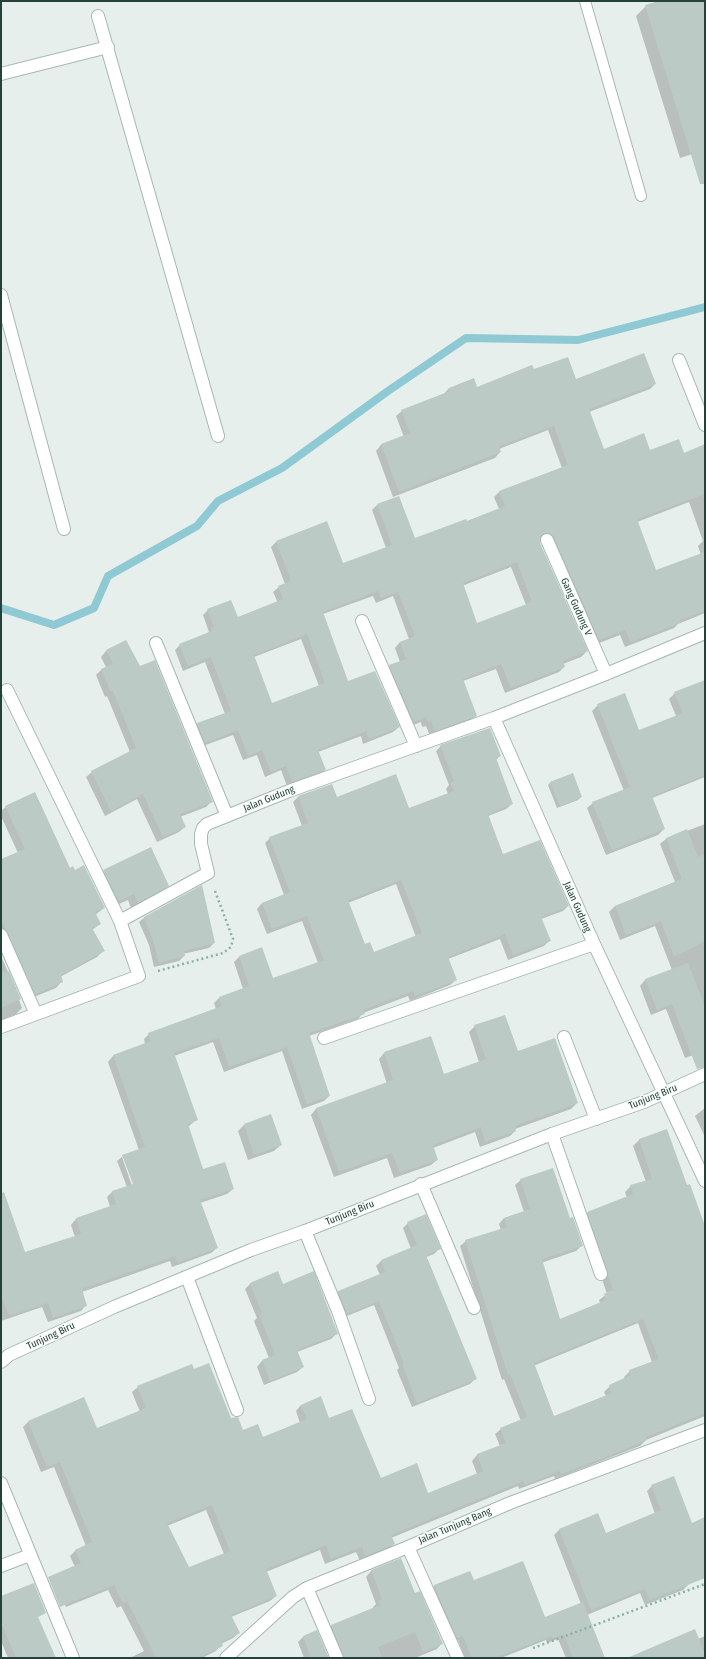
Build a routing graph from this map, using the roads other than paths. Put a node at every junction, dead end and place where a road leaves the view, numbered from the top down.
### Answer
1 (585, 1) edge
2 (98, 16) dead end
3 (108, 47) junction
4 (1, 74) edge
5 (641, 196) dead end
6 (1, 295) edge
7 (679, 360) dead end
8 (705, 425) edge
9 (218, 436) dead end
10 (64, 529) dead end
11 (547, 540) dead end
12 (362, 621) dead end
13 (705, 633) edge
14 (156, 643) dead end
15 (606, 674) junction
16 (7, 690) dead end
17 (494, 718) junction
18 (416, 746) junction
19 (228, 816) junction
20 (120, 921) junction
21 (1, 935) edge
22 (594, 944) junction
23 (36, 1014) junction
24 (1, 1027) edge
25 (564, 1037) dead end
26 (324, 1038) dead end
27 (705, 1074) edge
28 (665, 1094) junction
29 (596, 1119) junction
30 (552, 1134) junction
31 (705, 1181) edge
32 (421, 1184) junction
33 (305, 1231) junction
34 (601, 1274) dead end
35 (187, 1277) junction
36 (474, 1308) dead end
37 (1, 1362) edge
38 (369, 1399) dead end
39 (237, 1410) dead end
40 (705, 1430) edge
41 (1, 1483) edge
42 (408, 1547) junction
43 (30, 1554) junction
44 (1, 1566) edge
45 (307, 1588) junction
46 (73, 1658) edge
47 (226, 1658) edge
48 (337, 1658) edge
49 (458, 1658) edge

1 - 5 lane
2 - 3 street
3 - 4 street
3 - 9 street
6 - 10 street
7 - 8 street
11 - 15 street, Gang Gudung V
12 - 18 street
13 - 15 street, Jalan Gudung
14 - 19 street
15 - 17 street, Jalan Gudung
16 - 20 street
17 - 18 street, Jalan Gudung
17 - 22 street, Jalan Gudung
18 - 19 street, Jalan Gudung
19 - 20 street, Jalan Gudung
20 - 23 street
21 - 23 street
22 - 26 street
22 - 28 street, Jalan Gudung
23 - 24 street
25 - 29 street
27 - 28 street, Tunjung Biru
28 - 29 street, Tunjung Biru
28 - 31 street, Jalan Gudung
29 - 30 street, Tunjung Biru
30 - 32 street, Tunjung Biru
30 - 34 street
32 - 33 street, Tunjung Biru
32 - 36 street
33 - 35 street, Tunjung Biru
33 - 38 street
35 - 37 street, Tunjung Biru
35 - 39 street
40 - 42 street, Jalan Tunjung Bang
41 - 43 street
42 - 45 street, Jalan Tunjung Bang
42 - 49 street
43 - 44 street
43 - 46 street
45 - 47 street, Jalan Tunjung Bang
45 - 48 street

